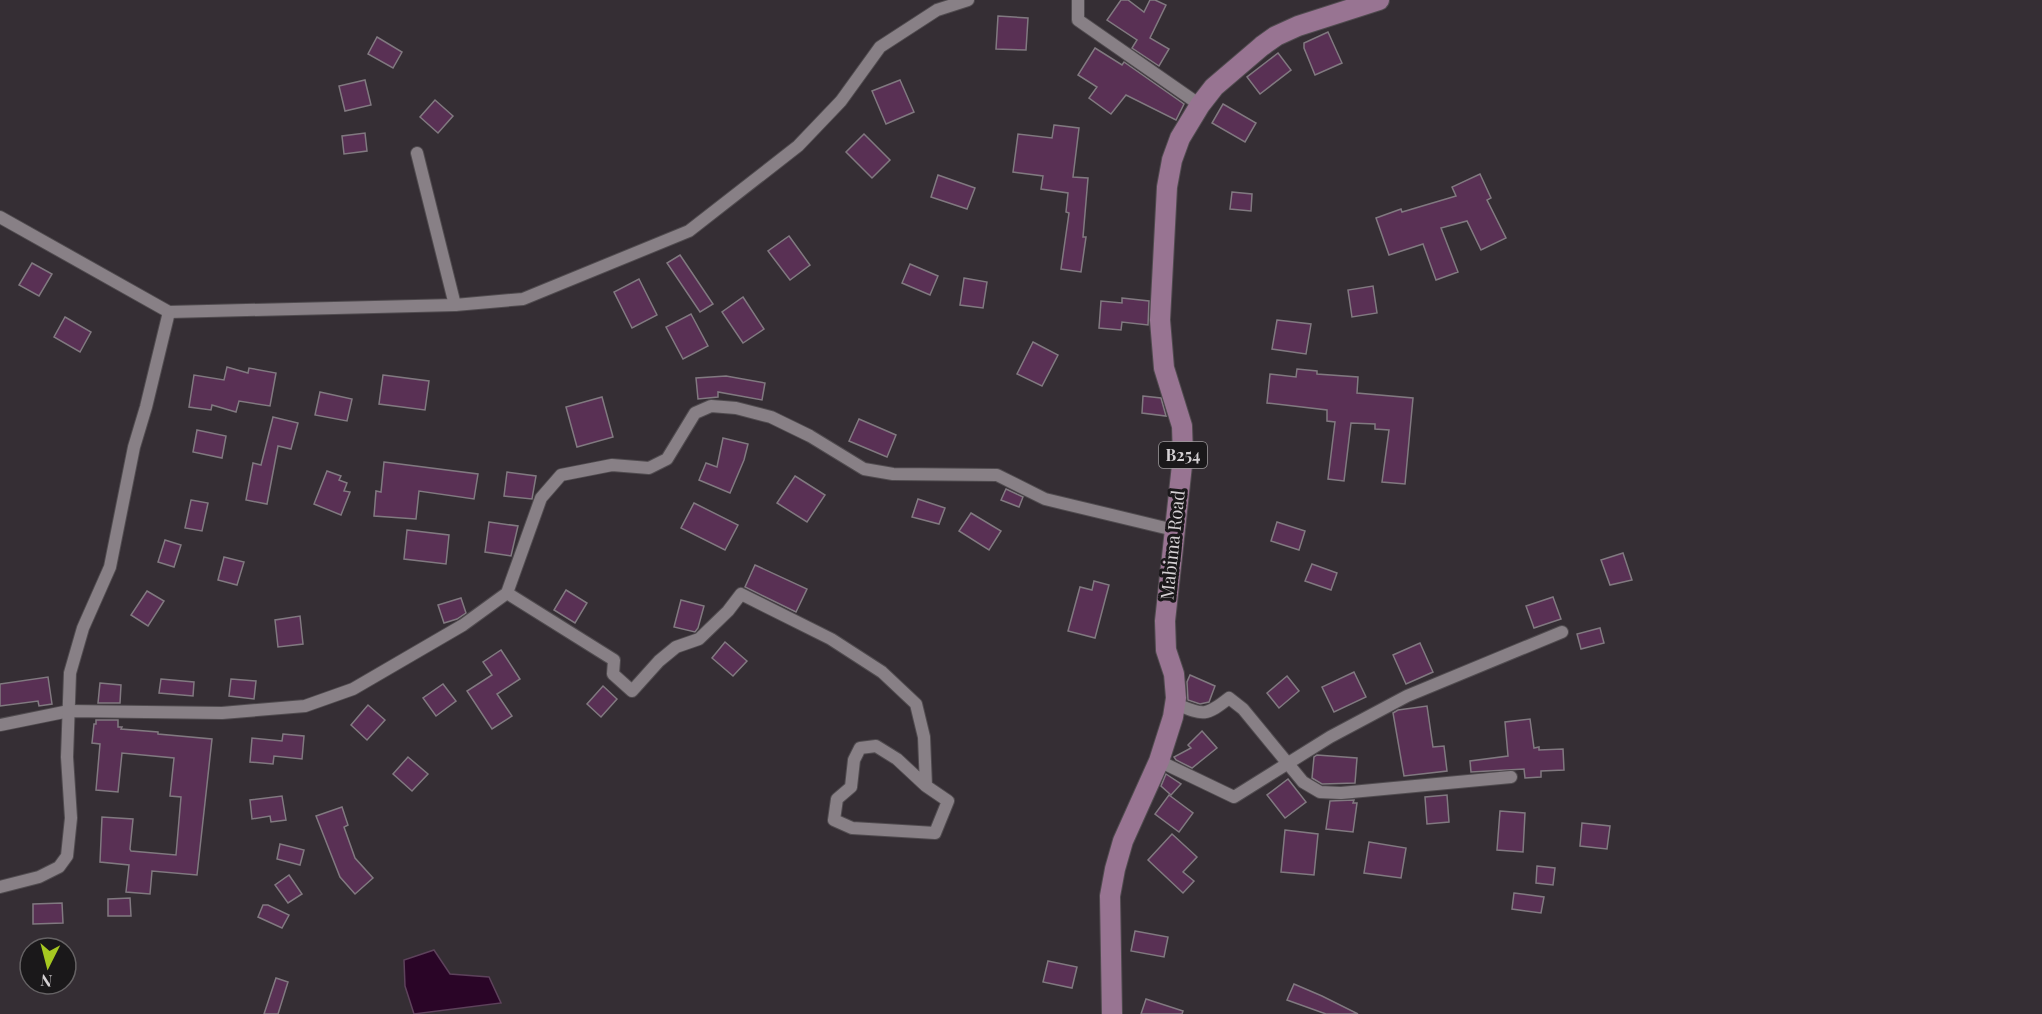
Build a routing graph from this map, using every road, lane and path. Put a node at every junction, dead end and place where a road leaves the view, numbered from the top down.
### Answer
1 (968, 0) edge
2 (1078, 0) edge
3 (1379, 0) edge
4 (1200, 105) junction
5 (417, 153) dead end
6 (0, 217) edge
7 (455, 304) junction
8 (169, 312) junction
9 (1174, 530) junction
10 (507, 593) junction
11 (1562, 632) dead end
12 (1176, 704) junction
13 (69, 711) junction
14 (0, 725) edge
15 (1159, 761) junction
16 (1288, 763) junction
17 (1511, 777) dead end
18 (927, 786) junction
19 (0, 887) edge
20 (1112, 1014) edge

1 - 7 street
2 - 4 street
3 - 4 main road, Mabima Road / B254
4 - 9 main road, Mabima Road / B254
5 - 7 street
6 - 8 street
7 - 8 street
8 - 13 street
9 - 10 street
9 - 12 main road, Mabima Road / B254
10 - 13 street
10 - 18 street
11 - 16 street
12 - 15 main road, Mabima Road / B254
12 - 16 street
13 - 14 street
13 - 19 street
15 - 16 street
15 - 20 main road, Mabima Road / B254
16 - 17 street
18 - 18 street

